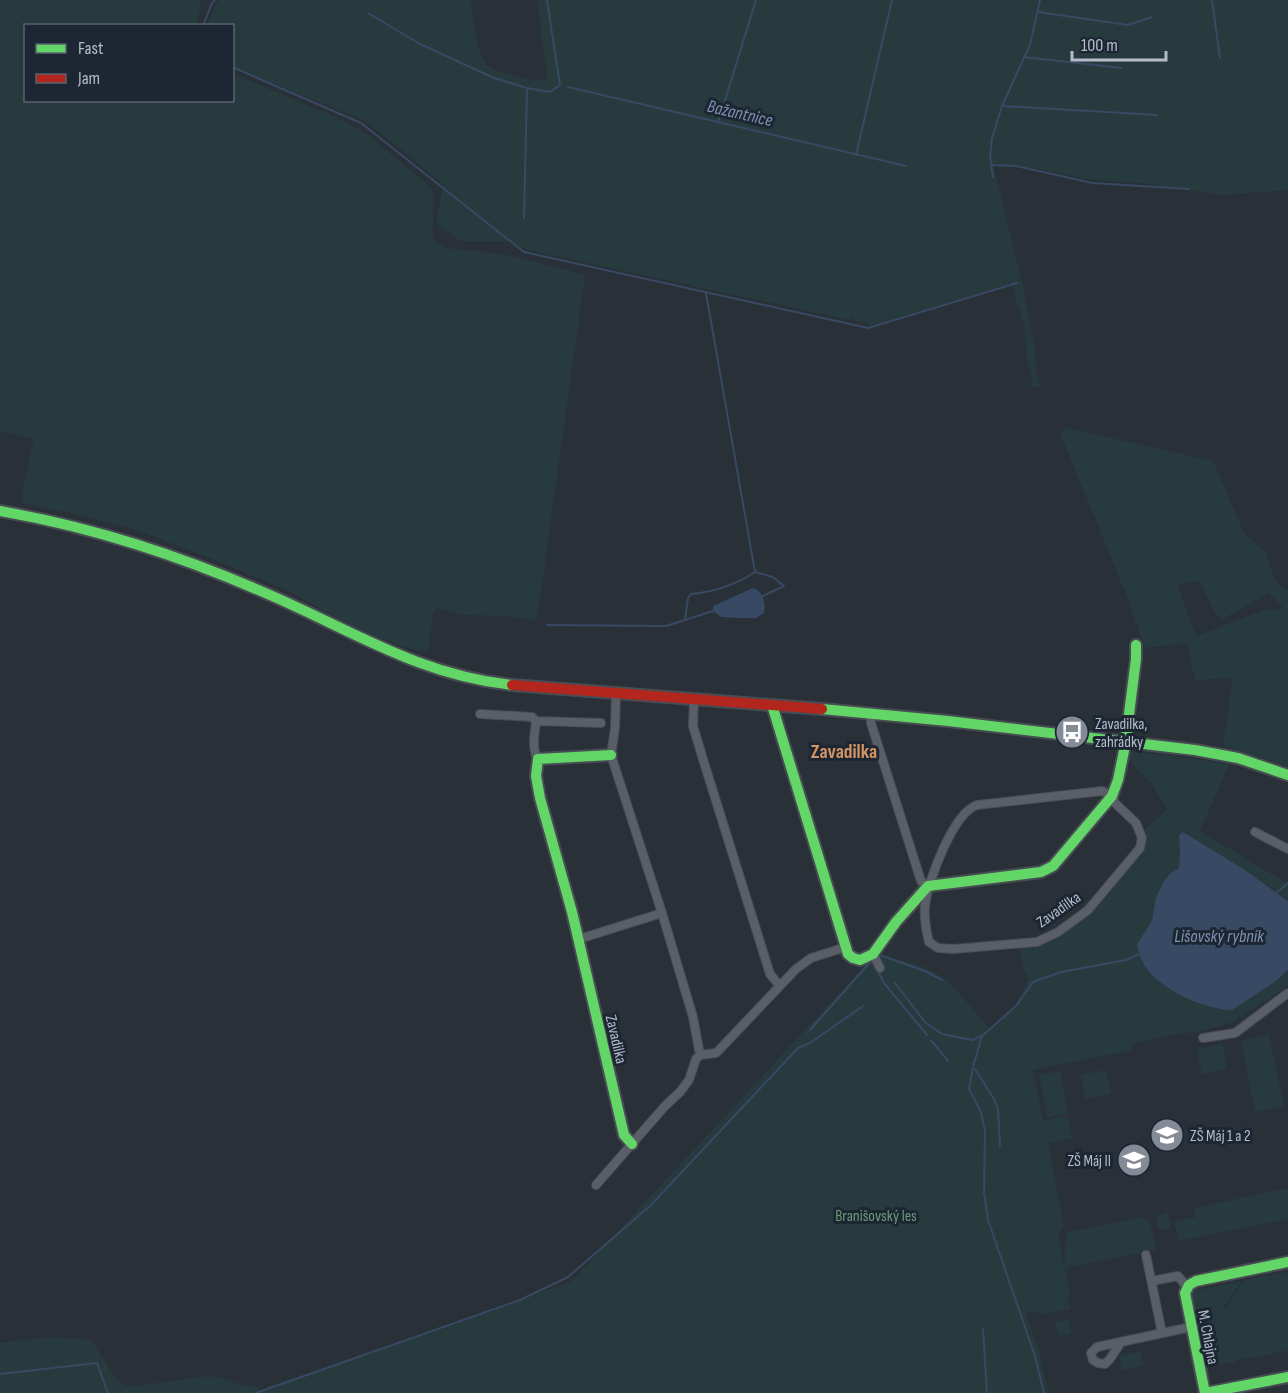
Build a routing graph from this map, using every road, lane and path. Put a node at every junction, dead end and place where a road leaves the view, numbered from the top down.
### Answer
1 (0, 511) edge
2 (1136, 645) dead end
3 (616, 695) junction
4 (694, 700) junction
5 (772, 705) junction
6 (871, 712) junction
7 (480, 714) dead end
8 (536, 721) junction
9 (601, 723) dead end
10 (1126, 741) junction
11 (611, 755) junction
12 (538, 759) junction
13 (1288, 775) edge
14 (1112, 796) junction
15 (1255, 832) dead end
16 (1288, 849) edge
17 (928, 886) junction
18 (662, 913) junction
19 (579, 939) junction
20 (846, 946) junction
21 (873, 954) junction
22 (879, 968) dead end
23 (779, 986) junction
24 (1288, 993) edge
25 (1203, 1038) dead end
26 (700, 1055) junction
27 (632, 1144) junction
28 (597, 1185) dead end
29 (1146, 1255) dead end
30 (1288, 1262) edge
31 (1152, 1281) junction
32 (1187, 1287) junction
33 (1191, 1328) junction
34 (1162, 1333) junction
35 (1121, 1342) dead end
36 (1288, 1377) edge

1 - 3 street
2 - 10 street
3 - 4 street
3 - 11 street
4 - 5 street
4 - 23 street
5 - 6 street
5 - 20 street
6 - 10 street
6 - 17 street
7 - 8 street
8 - 9 street
8 - 12 street, Zavadilka
10 - 13 street
10 - 14 street
11 - 12 street
11 - 18 street
12 - 19 street, Zavadilka
14 - 17 street
14 - 17 street, Zavadilka
14 - 17 street, Zavadilka
15 - 16 street
17 - 21 street, Zavadilka
18 - 19 street
18 - 26 street
19 - 27 street, Zavadilka
20 - 21 street
20 - 23 street
21 - 22 street
23 - 26 street
24 - 25 street
26 - 27 street
27 - 28 street
29 - 31 street
30 - 32 street
31 - 32 street
31 - 34 street
32 - 33 street, M. Chlajna
33 - 34 street
33 - 36 street, M. Chlajna
34 - 35 street

